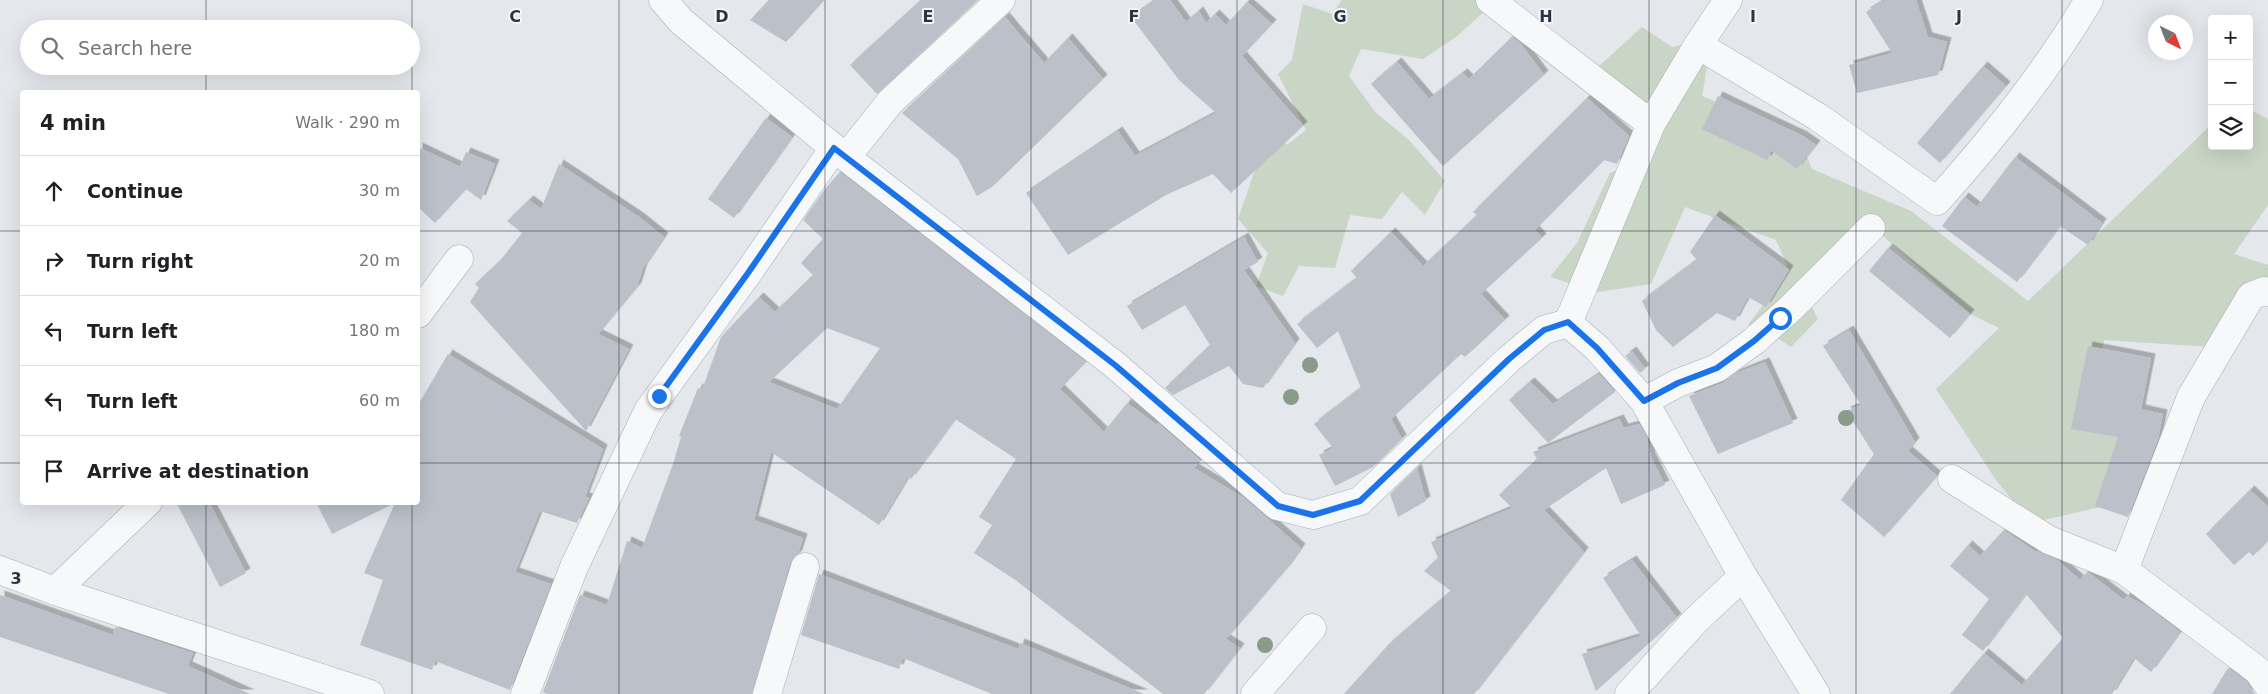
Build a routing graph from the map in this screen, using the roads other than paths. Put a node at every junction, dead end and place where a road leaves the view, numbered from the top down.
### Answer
1 (663, 0) edge
2 (1001, 0) edge
3 (1490, 0) edge
4 (1728, 0) edge
5 (2089, 0) edge
6 (1698, 45) junction
7 (1651, 124) junction
8 (841, 152) junction
9 (1871, 228) dead end
10 (459, 259) dead end
11 (2268, 292) edge
12 (420, 311) edge
13 (1568, 322) junction
14 (1644, 401) junction
15 (1952, 479) dead end
16 (145, 505) edge
17 (805, 567) dead end
18 (0, 570) edge
19 (2124, 570) junction
20 (1743, 576) junction
21 (55, 591) junction
22 (1312, 628) dead end
23 (2268, 685) edge
24 (370, 694) edge
25 (524, 694) edge
26 (766, 694) edge
27 (1255, 694) edge
28 (1629, 694) edge
29 (1816, 694) edge

1 - 8 street
2 - 8 street
3 - 7 street
4 - 6 street
5 - 6 street
6 - 7 street
7 - 13 street
8 - 13 street
8 - 25 street
9 - 14 street
10 - 12 street
11 - 19 street
13 - 14 street
14 - 20 street
15 - 19 street
16 - 21 street
17 - 26 street
18 - 21 street
19 - 23 street
20 - 28 street
20 - 29 street
21 - 24 street
22 - 27 street

